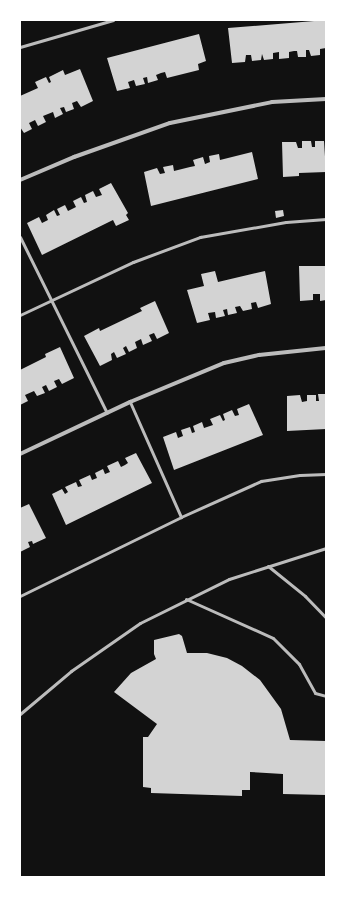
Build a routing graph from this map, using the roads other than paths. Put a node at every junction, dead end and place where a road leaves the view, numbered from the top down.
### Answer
1 (113, 20) edge
2 (20, 47) edge
3 (326, 99) edge
4 (20, 180) edge
5 (326, 219) edge
6 (20, 237) edge
7 (51, 301) junction
8 (20, 315) edge
9 (326, 348) edge
10 (130, 402) junction
11 (107, 413) junction
12 (20, 454) edge
13 (326, 474) edge
14 (181, 517) junction
15 (326, 548) edge
16 (268, 566) junction
17 (20, 596) edge
18 (186, 599) junction
19 (326, 618) edge
20 (326, 696) edge
21 (20, 714) edge

1 - 2 lane
3 - 4 street
5 - 7 lane
6 - 7 lane
7 - 8 lane
7 - 11 lane
9 - 10 street
10 - 11 street
10 - 14 lane
11 - 12 street
13 - 14 lane
14 - 17 lane
15 - 16 lane
16 - 18 lane
16 - 19 lane
18 - 20 lane
18 - 21 lane

